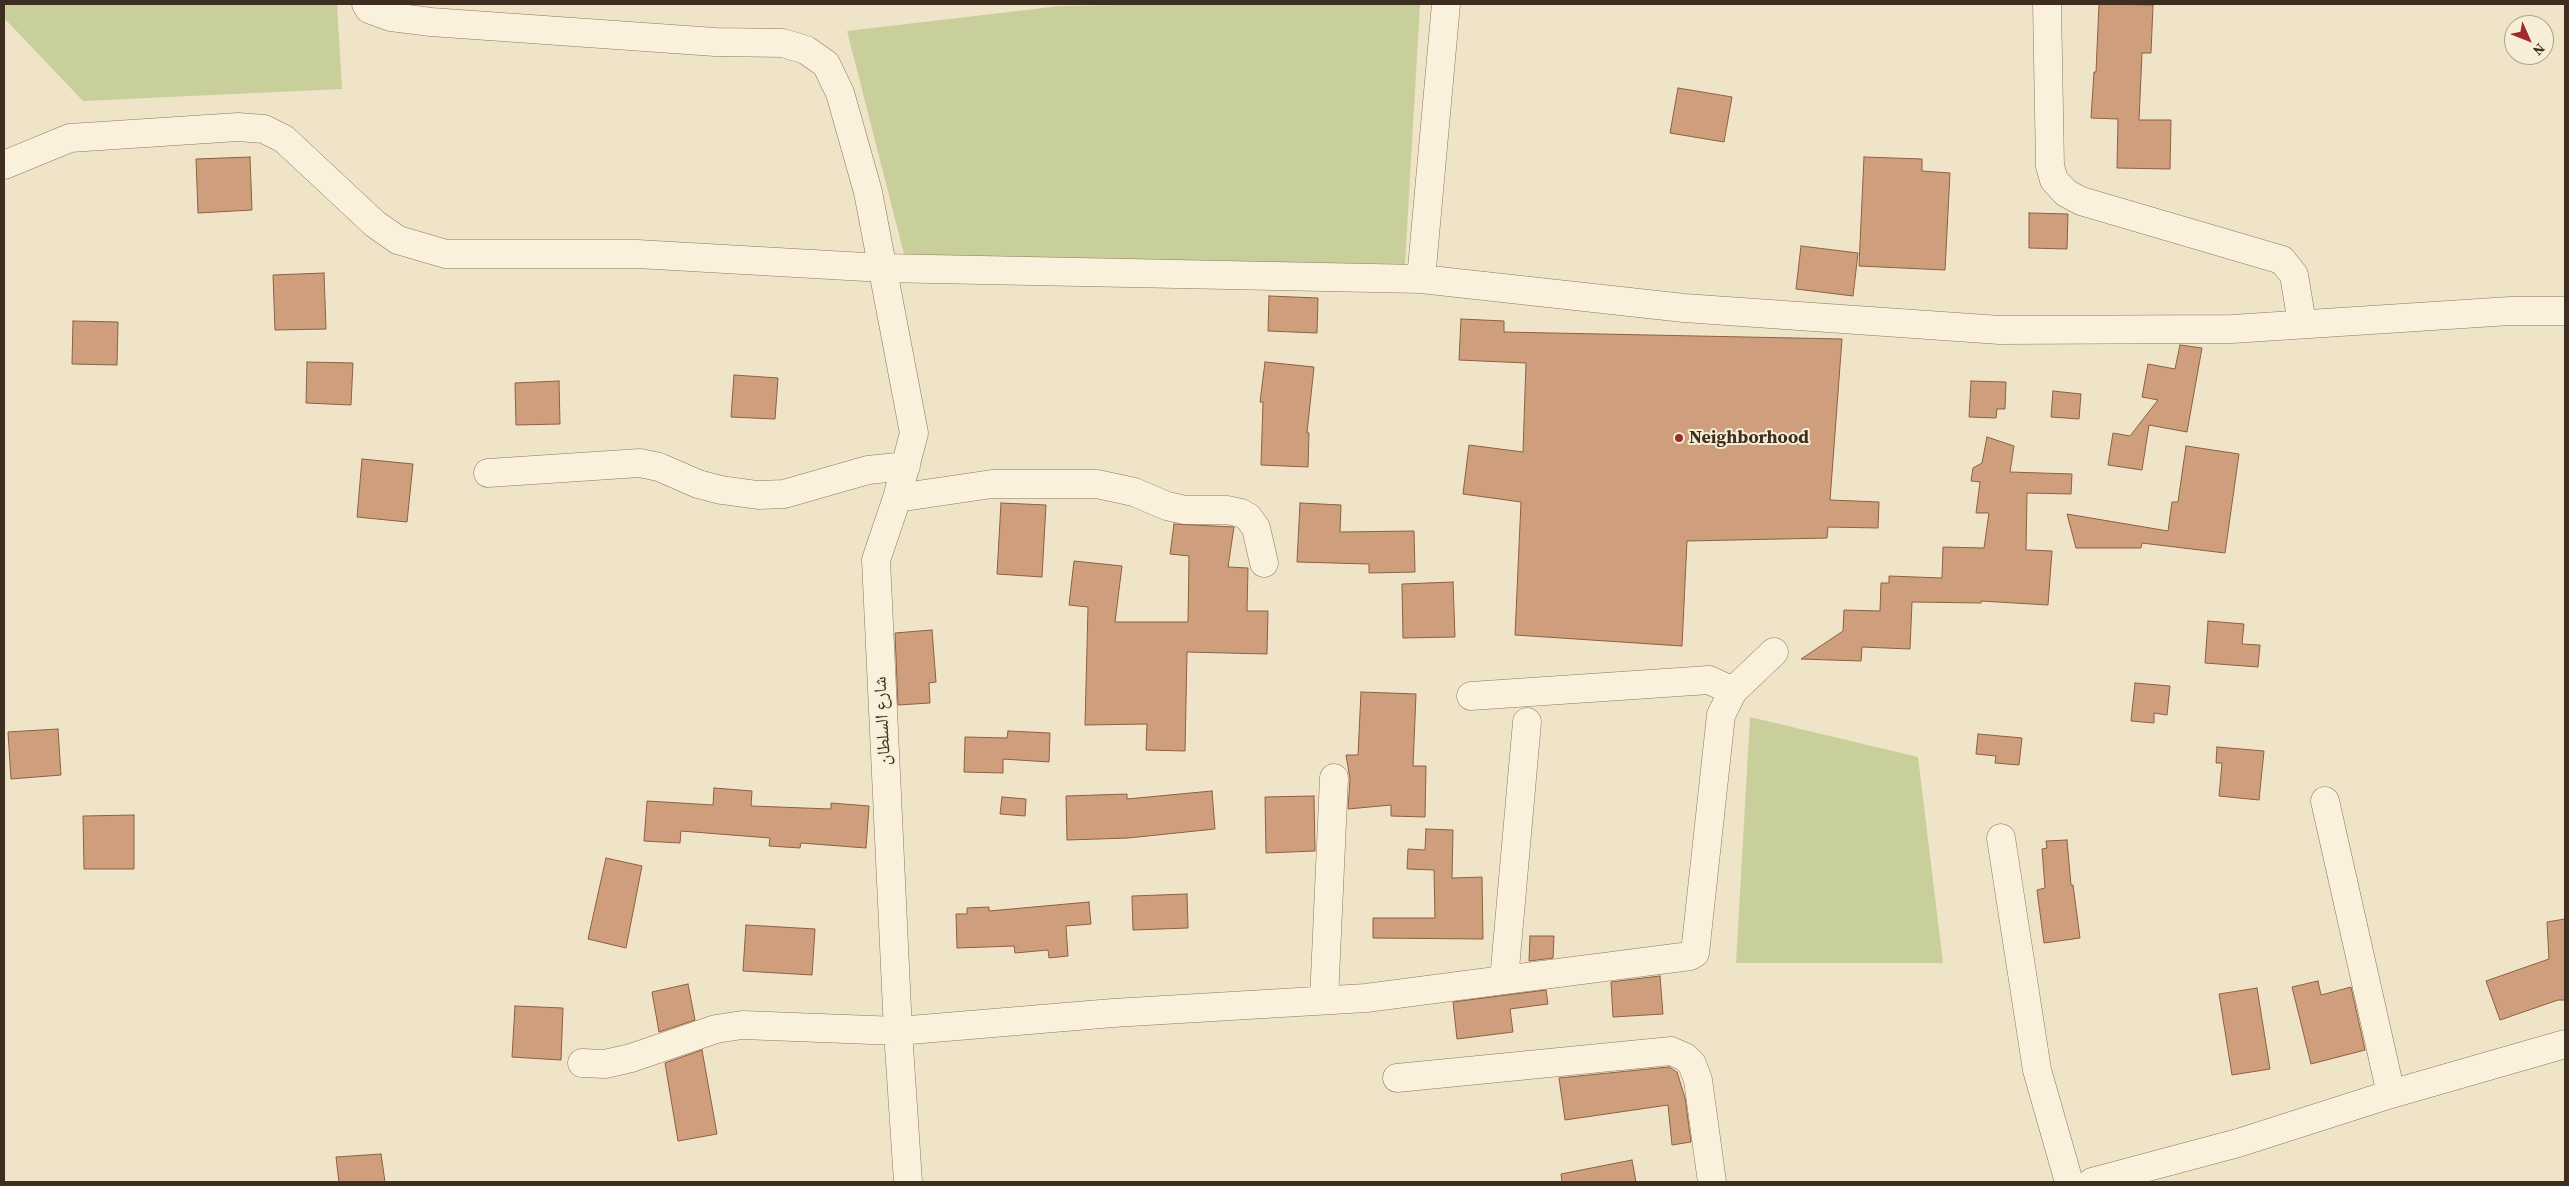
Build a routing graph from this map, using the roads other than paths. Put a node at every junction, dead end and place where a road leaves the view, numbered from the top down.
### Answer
1 (366, 4) edge
2 (1446, 4) edge
3 (2048, 4) edge
4 (4, 165) edge
5 (884, 268) junction
6 (1421, 279) junction
7 (2565, 311) edge
8 (2302, 323) junction
9 (906, 466) junction
10 (488, 473) dead end
11 (897, 498) junction
12 (1264, 563) dead end
13 (1774, 652) dead end
14 (1733, 691) junction
15 (1471, 696) dead end
16 (1527, 722) dead end
17 (1334, 778) dead end
18 (2325, 801) dead end
19 (2001, 838) dead end
20 (1504, 980) junction
21 (1324, 1000) junction
22 (898, 1030) junction
23 (2565, 1044) edge
24 (582, 1063) dead end
25 (1397, 1078) dead end
26 (2391, 1094) junction
27 (908, 1182) edge
28 (1712, 1182) edge
29 (2069, 1182) edge
30 (2092, 1182) edge

1 - 5 street, شارع السلطان
2 - 6 street
3 - 8 street
4 - 5 street
5 - 6 street
5 - 9 street, شارع السلطان
6 - 8 street
7 - 8 street
9 - 10 street
9 - 11 street, شارع السلطان
11 - 12 street
11 - 22 street, شارع السلطان
13 - 14 street
14 - 15 street
14 - 20 street
16 - 20 street
17 - 21 street
18 - 26 street
19 - 29 street
20 - 21 street
21 - 22 street
22 - 24 street
22 - 27 street, شارع السلطان
23 - 26 street
25 - 28 street
26 - 30 street

